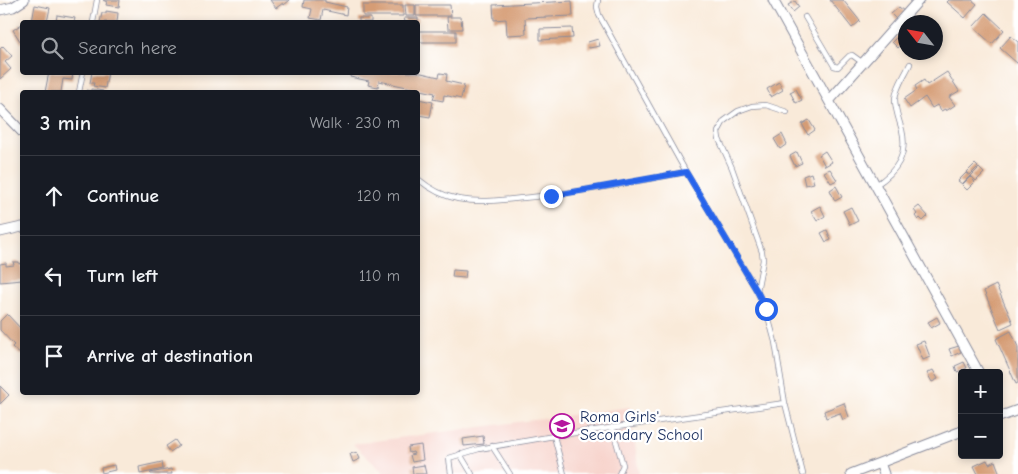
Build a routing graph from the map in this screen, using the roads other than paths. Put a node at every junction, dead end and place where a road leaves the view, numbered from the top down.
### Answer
1 (24, 0) edge
2 (97, 0) edge
3 (598, 0) edge
4 (919, 0) edge
5 (776, 1) edge
6 (2, 8) edge
7 (805, 17) dead end
8 (93, 20) edge
9 (863, 63) junction
10 (910, 64) dead end
11 (83, 75) edge
12 (80, 90) edge
13 (829, 101) junction
14 (0, 109) edge
15 (787, 112) dead end
16 (20, 130) edge
17 (686, 172) junction
18 (420, 181) edge
19 (876, 185) junction
20 (20, 227) edge
21 (0, 232) edge
22 (757, 291) junction
23 (977, 369) edge
24 (785, 403) junction
25 (1018, 410) edge
26 (1003, 413) edge
27 (612, 427) junction
28 (958, 433) edge
29 (554, 436) junction
30 (492, 446) junction
31 (460, 454) junction
32 (880, 463) junction
33 (451, 474) edge
34 (472, 474) edge
35 (510, 474) edge
36 (564, 474) edge
37 (619, 474) edge
38 (803, 474) edge
39 (851, 474) edge
40 (884, 474) edge

1 - 6 street
2 - 8 lane
3 - 17 lane
4 - 9 street
5 - 13 street
7 - 9 lane
9 - 13 street
10 - 19 lane
11 - 12 lane
13 - 19 street
14 - 16 street
15 - 22 lane
17 - 18 lane
17 - 22 lane
19 - 23 street
20 - 21 street
22 - 24 lane
24 - 27 lane
24 - 38 lane
25 - 26 street
27 - 29 lane
27 - 37 lane
28 - 32 street
29 - 30 lane
29 - 36 lane
30 - 31 lane
30 - 35 lane
31 - 33 lane
31 - 34 lane
32 - 39 street
32 - 40 street

